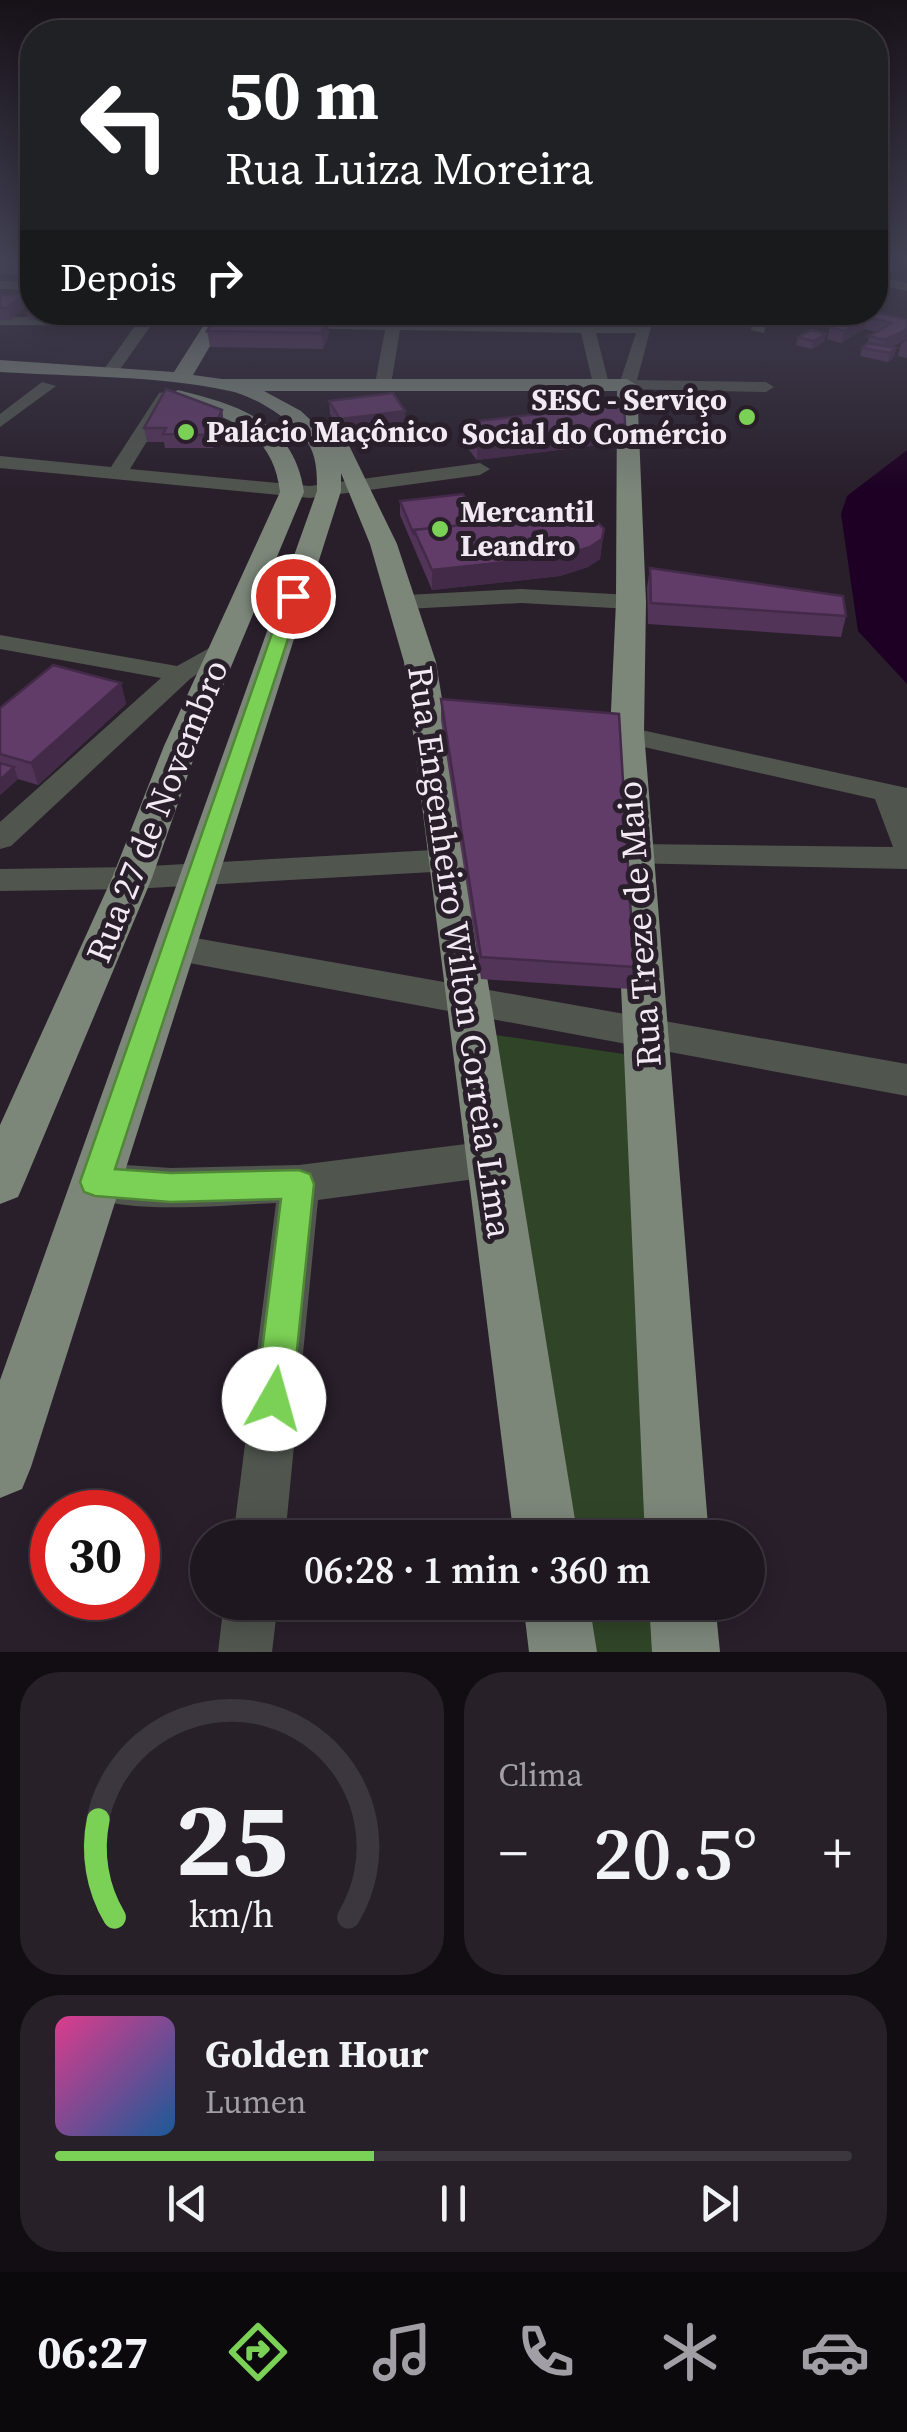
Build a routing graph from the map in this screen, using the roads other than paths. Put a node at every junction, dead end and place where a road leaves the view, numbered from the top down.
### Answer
1 (134, 338) edge
2 (209, 338) edge
3 (390, 338) edge
4 (593, 338) edge
5 (640, 338) edge
6 (0, 366) edge
7 (110, 372) junction
8 (382, 384) junction
9 (614, 384) junction
10 (222, 385) junction
11 (310, 385) junction
12 (0, 386) edge
13 (48, 386) junction
14 (174, 386) junction
15 (766, 387) dead end
16 (0, 422) edge
17 (0, 462) edge
18 (480, 470) dead end
19 (116, 474) junction
20 (328, 489) junction
21 (406, 602) junction
22 (631, 602) junction
23 (0, 642) edge
24 (224, 647) junction
25 (181, 674) junction
26 (572, 727) edge
27 (627, 732) junction
28 (897, 795) edge
29 (0, 838) edge
30 (907, 845) edge
31 (635, 855) junction
32 (907, 858) edge
33 (450, 860) junction
34 (198, 875) junction
35 (132, 878) junction
36 (0, 880) edge
37 (173, 947) junction
38 (468, 1001) junction
39 (647, 1034) junction
40 (907, 1080) edge
41 (490, 1159) junction
42 (0, 1180) edge
43 (95, 1182) junction
44 (299, 1184) junction
45 (0, 1467) edge
46 (260, 1520) edge
47 (543, 1520) edge
48 (676, 1520) edge
49 (249, 1620) edge
50 (559, 1620) edge
51 (683, 1620) edge
52 (245, 1652) edge
53 (563, 1652) edge
54 (686, 1652) edge

1 - 7 street
2 - 14 main road
3 - 8 street
4 - 9 street
5 - 9 street, Rua Treze de Maio
6 - 7 main road
7 - 14 main road
8 - 9 main road
8 - 11 main road
9 - 15 street
9 - 22 main road, Rua Treze de Maio
10 - 11 main road
10 - 14 main road
10 - 20 main road
11 - 20 main road, Rua Engenheiro Wilton Correia Lima
12 - 13 main road
13 - 14 main road
13 - 16 street
14 - 19 street
14 - 20 main road
17 - 19 street
18 - 20 street
19 - 20 street
20 - 21 main road, Rua Engenheiro Wilton Correia Lima
20 - 24 main road, Rua 27 de Novembro
20 - 34 main road, Rua 27 de Novembro
21 - 22 street
21 - 33 main road, Rua Engenheiro Wilton Correia Lima
22 - 27 main road, Rua Treze de Maio
23 - 25 street
24 - 25 street
24 - 35 main road, Rua 27 de Novembro
25 - 29 street
26 - 27 street
27 - 28 street
27 - 31 main road, Rua Treze de Maio
28 - 30 street
31 - 32 street
31 - 39 main road, Rua Treze de Maio
33 - 34 street
33 - 38 main road, Rua Engenheiro Wilton Correia Lima
34 - 35 street
34 - 37 main road, Rua 27 de Novembro
35 - 36 street
35 - 42 main road, Rua 27 de Novembro
37 - 38 street
37 - 43 main road, Rua 27 de Novembro
38 - 39 street
38 - 41 main road, Rua Engenheiro Wilton Correia Lima
39 - 40 street
39 - 48 main road, Rua Treze de Maio
41 - 44 street
41 - 47 main road, Rua Engenheiro Wilton Correia Lima
43 - 44 street
43 - 45 main road, Rua 27 de Novembro
44 - 46 street
49 - 52 street
50 - 53 main road
51 - 54 main road

